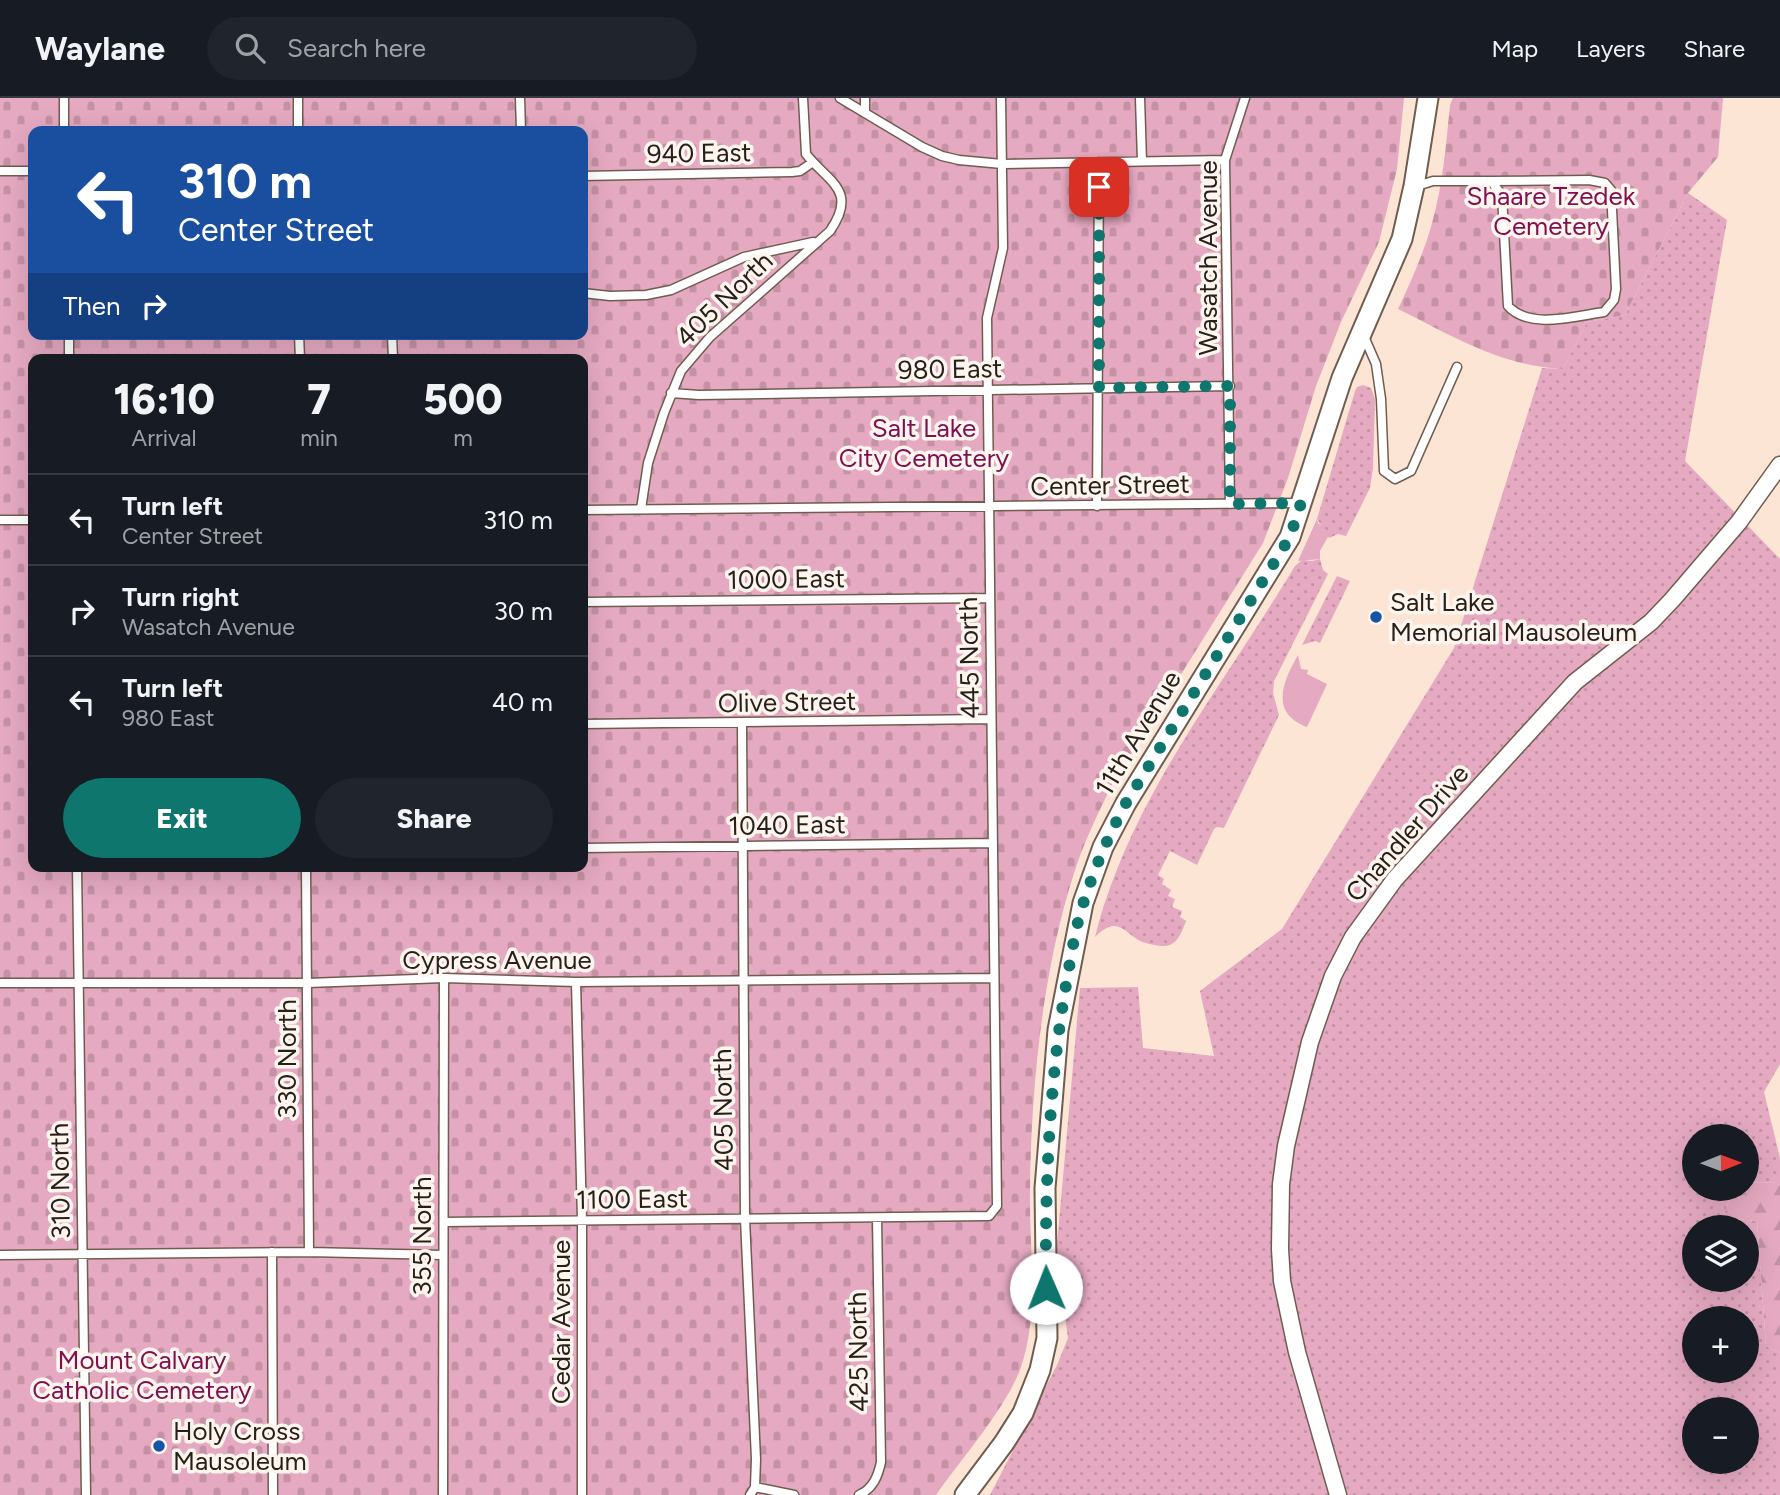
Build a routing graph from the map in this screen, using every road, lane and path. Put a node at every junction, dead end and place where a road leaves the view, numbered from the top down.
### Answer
1 (64, 98) edge
2 (298, 98) edge
3 (520, 98) edge
4 (803, 98) edge
5 (840, 98) edge
6 (865, 98) edge
7 (1001, 98) edge
8 (1140, 98) edge
9 (1245, 98) edge
10 (1428, 98) edge
11 (865, 113) junction
12 (64, 126) edge
13 (298, 126) edge
14 (521, 126) edge
15 (1225, 160) junction
16 (1142, 161) junction
17 (813, 162) junction
18 (1099, 162) junction
19 (1002, 164) junction
20 (0, 171) edge
21 (28, 171) edge
22 (588, 176) edge
23 (1490, 181) junction
24 (1414, 186) junction
25 (816, 242) junction
26 (588, 294) edge
27 (1362, 331) junction
28 (1457, 367) dead end
29 (1230, 386) junction
30 (1099, 388) junction
31 (988, 389) junction
32 (671, 393) junction
33 (1780, 465) edge
34 (1301, 503) junction
35 (1230, 504) junction
36 (1097, 506) junction
37 (989, 507) junction
38 (642, 509) junction
39 (588, 510) edge
40 (0, 520) edge
41 (28, 520) edge
42 (990, 598) junction
43 (588, 602) edge
44 (991, 719) junction
45 (588, 724) edge
46 (742, 724) junction
47 (993, 843) junction
48 (742, 847) junction
49 (588, 848) edge
50 (77, 872) edge
51 (306, 872) edge
52 (444, 978) junction
53 (994, 978) junction
54 (743, 979) junction
55 (0, 982) edge
56 (576, 982) junction
57 (78, 983) junction
58 (308, 983) junction
59 (989, 1216) joint
60 (877, 1217) junction
61 (745, 1219) junction
62 (582, 1220) junction
63 (444, 1222) junction
64 (272, 1252) junction
65 (309, 1252) junction
66 (0, 1255) edge
67 (82, 1255) junction
68 (443, 1255) junction
69 (753, 1491) edge
70 (86, 1495) edge
71 (273, 1495) edge
72 (443, 1495) edge
73 (582, 1495) edge
74 (794, 1495) edge
75 (859, 1495) edge
76 (965, 1495) edge
77 (1338, 1495) edge

1 - 12 lane
2 - 13 lane
3 - 14 lane
4 - 17 lane
5 - 11 lane
6 - 11 lane
7 - 19 lane, 445 North
8 - 16 lane
9 - 15 lane, Wasatch Avenue
10 - 24 street, 11th Avenue
11 - 19 lane
15 - 16 lane
15 - 29 lane, Wasatch Avenue
16 - 18 lane
17 - 22 lane, 940 East
17 - 25 lane, 405 North
18 - 19 lane
18 - 30 lane
19 - 31 lane, 445 North
20 - 21 lane
23 - 23 lane
23 - 24 lane
24 - 27 street, 11th Avenue
25 - 26 lane
25 - 32 lane, 405 North
27 - 28 lane
27 - 34 street, 11th Avenue
29 - 30 lane, 980 East
29 - 35 lane, Wasatch Avenue
30 - 31 lane, 980 East
30 - 36 lane
31 - 32 lane, 980 East
31 - 37 lane, 445 North
32 - 38 lane, 405 North
33 - 77 street, Chandler Drive
34 - 35 lane, Center Street
34 - 76 street, 11th Avenue
35 - 36 lane, Center Street
36 - 37 lane, Center Street
37 - 38 lane, Center Street
37 - 42 lane, 445 North
38 - 39 lane, Center Street
40 - 41 lane
42 - 43 lane, 1000 East
42 - 44 lane, 445 North
44 - 46 lane, Olive Street
44 - 47 lane, 445 North
45 - 46 lane, Olive Street
46 - 48 lane, 405 North
47 - 48 lane, 1040 East
47 - 53 lane, 445 North
48 - 49 lane, 1040 East
48 - 54 lane, 405 North
50 - 57 lane, 310 North
51 - 58 lane, 330 North
52 - 56 lane, Cypress Avenue
52 - 58 lane, Cypress Avenue
52 - 63 lane, 355 North
53 - 54 lane, Cypress Avenue
53 - 59 lane, 445 North
54 - 56 lane, Cypress Avenue
54 - 61 lane, 405 North
55 - 57 lane, Cypress Avenue
56 - 62 lane, Cedar Avenue
57 - 58 lane, Cypress Avenue
57 - 67 lane, 310 North
58 - 65 lane, 330 North
59 - 60 lane, 1100 East
60 - 61 lane, 1100 East
60 - 75 lane, 425 North
61 - 62 lane, 1100 East
61 - 69 lane, 405 North
62 - 63 lane, 1100 East
62 - 73 lane, Cedar Avenue
63 - 68 lane, 355 North
64 - 65 lane
64 - 67 lane
64 - 71 lane
65 - 68 lane
66 - 67 lane
67 - 70 lane, 310 North
68 - 72 lane, 355 North
69 - 74 lane

